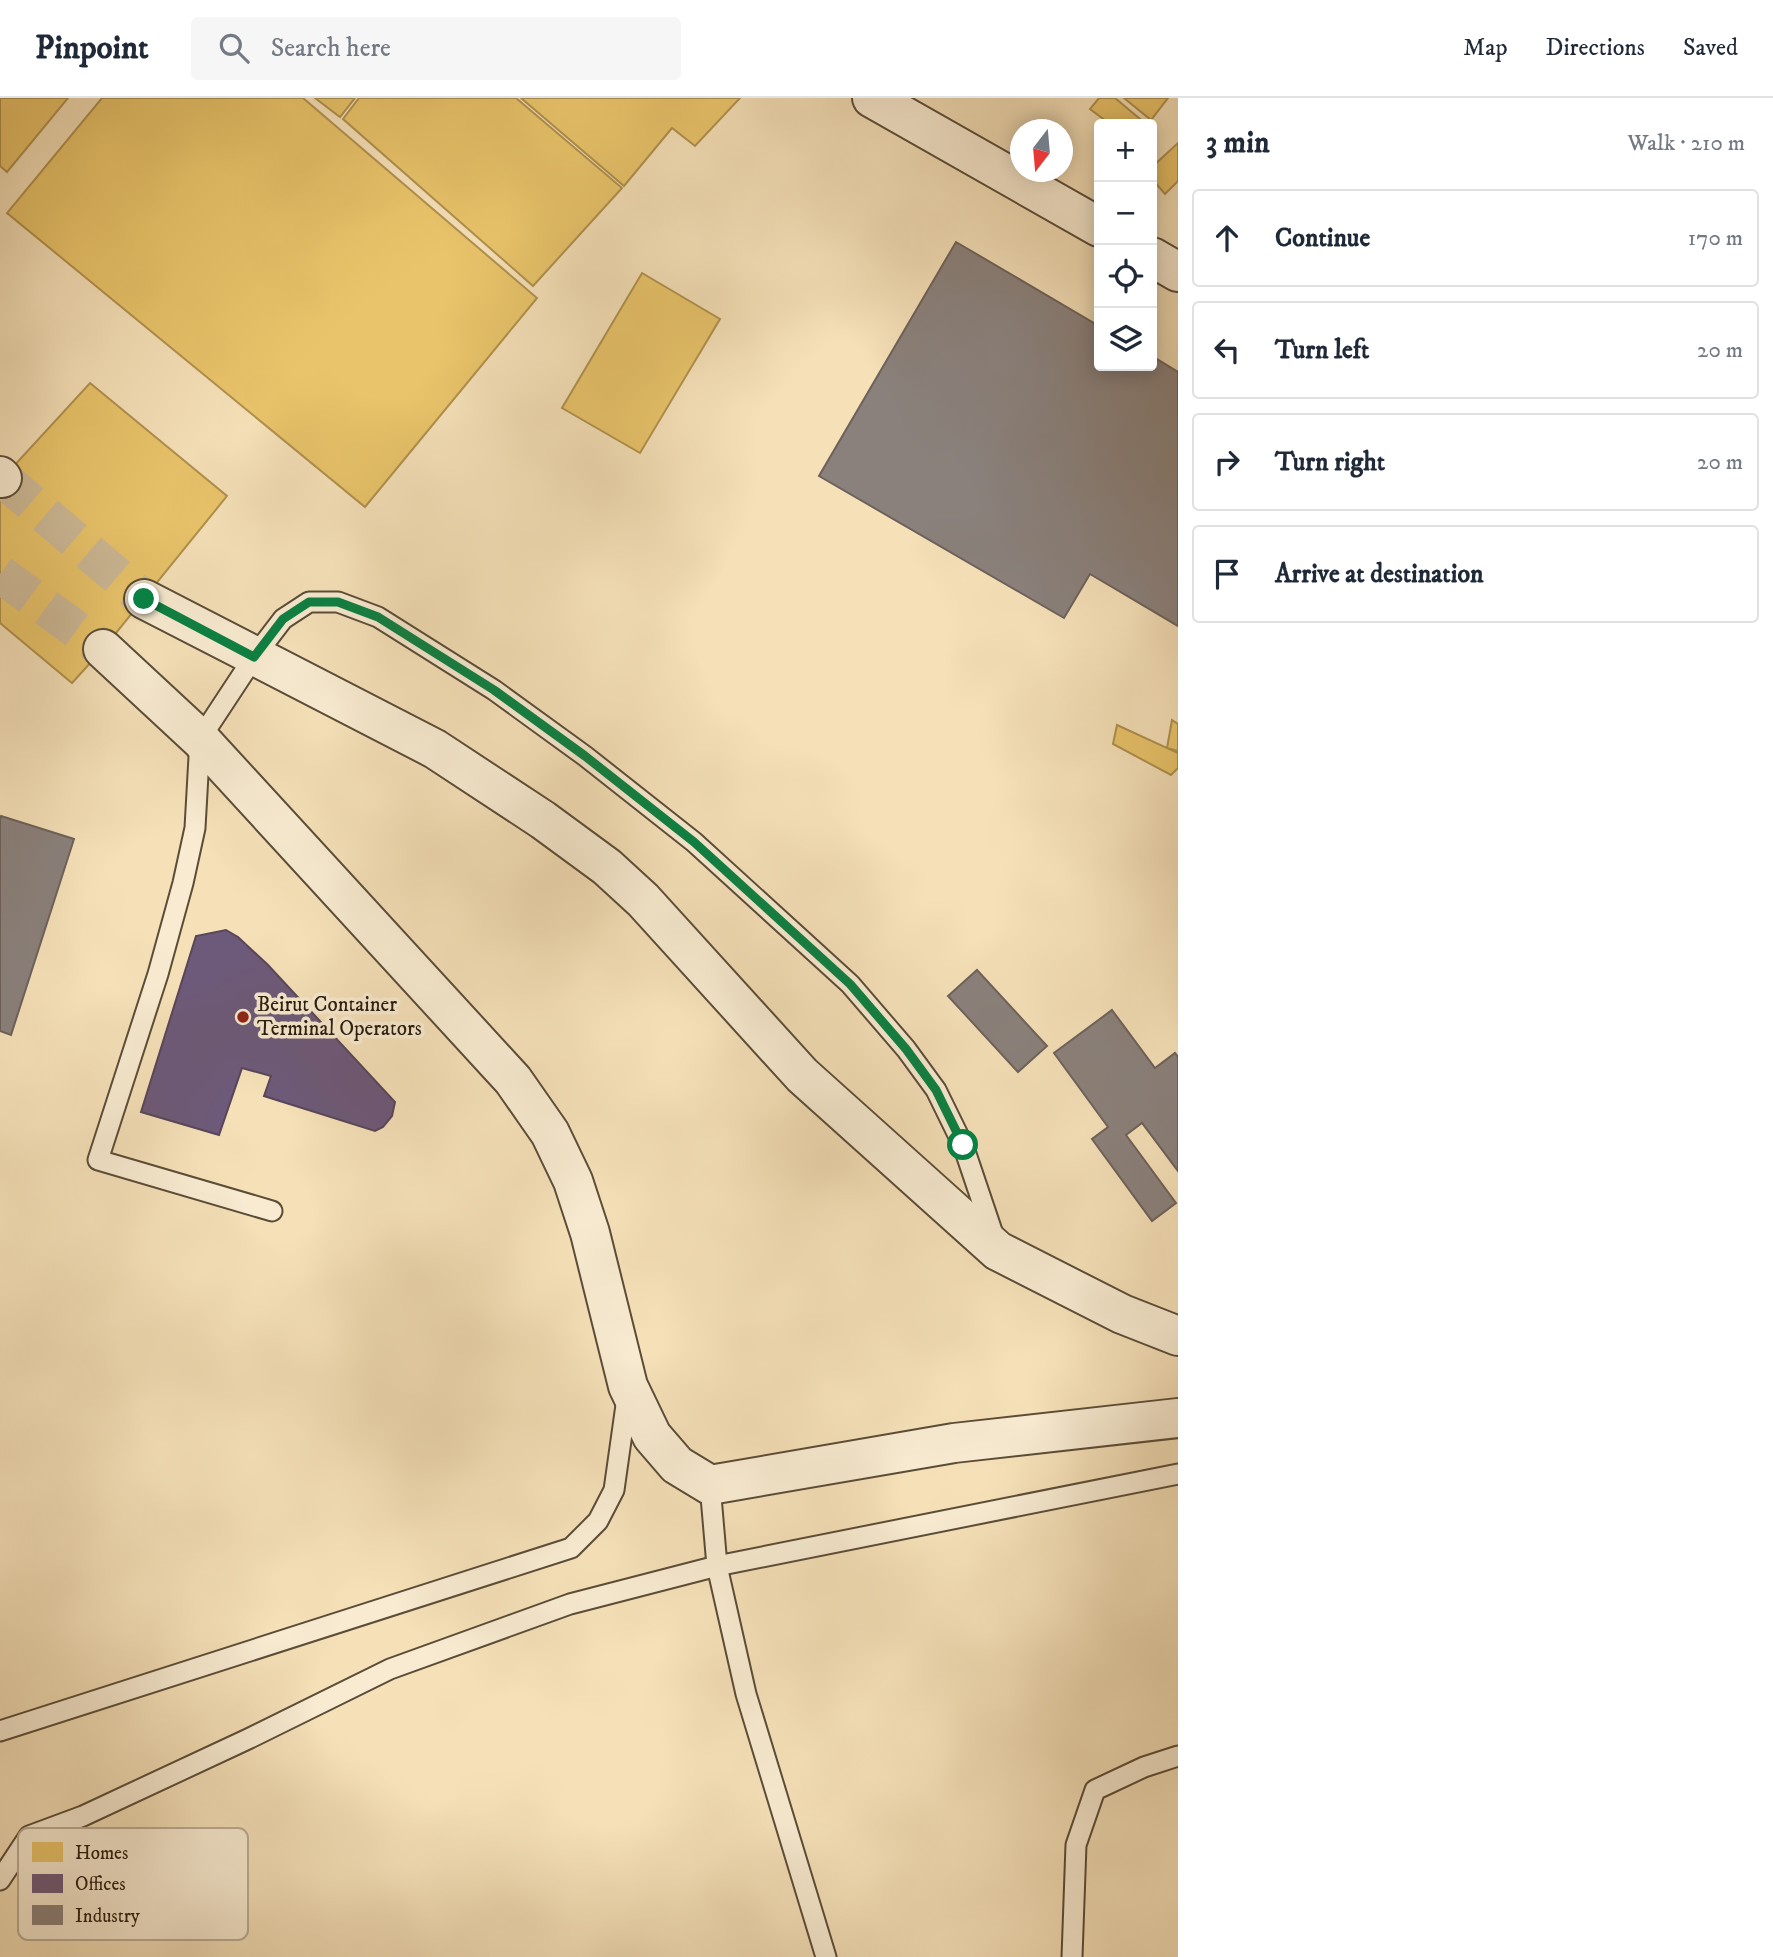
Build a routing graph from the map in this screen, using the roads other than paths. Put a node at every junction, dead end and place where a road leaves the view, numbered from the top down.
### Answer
1 (872, 98) edge
2 (1094, 224) edge
3 (1157, 260) edge
4 (1178, 272) edge
5 (144, 599) tunnel mouth
6 (103, 649) tunnel mouth
7 (254, 657) junction
8 (200, 739) junction
9 (271, 1211) dead end
10 (998, 1251) junction
11 (1178, 1336) edge
12 (628, 1386) junction
13 (1178, 1418) edge
14 (1178, 1474) edge
15 (710, 1485) junction
16 (717, 1566) junction
17 (0, 1731) edge
18 (1178, 1756) edge
19 (50, 1828) edge
20 (18, 1853) edge
21 (0, 1880) edge
22 (826, 1957) edge
23 (1072, 1957) edge

1 - 2 street
3 - 4 street
5 - 7 street
6 - 8 street
7 - 8 lane
7 - 10 street
7 - 10 lane
8 - 9 lane
8 - 12 street
10 - 11 street
12 - 15 street
12 - 17 lane
13 - 15 street
14 - 16 lane
15 - 16 lane
16 - 19 lane
16 - 22 lane
18 - 23 lane
20 - 21 lane

